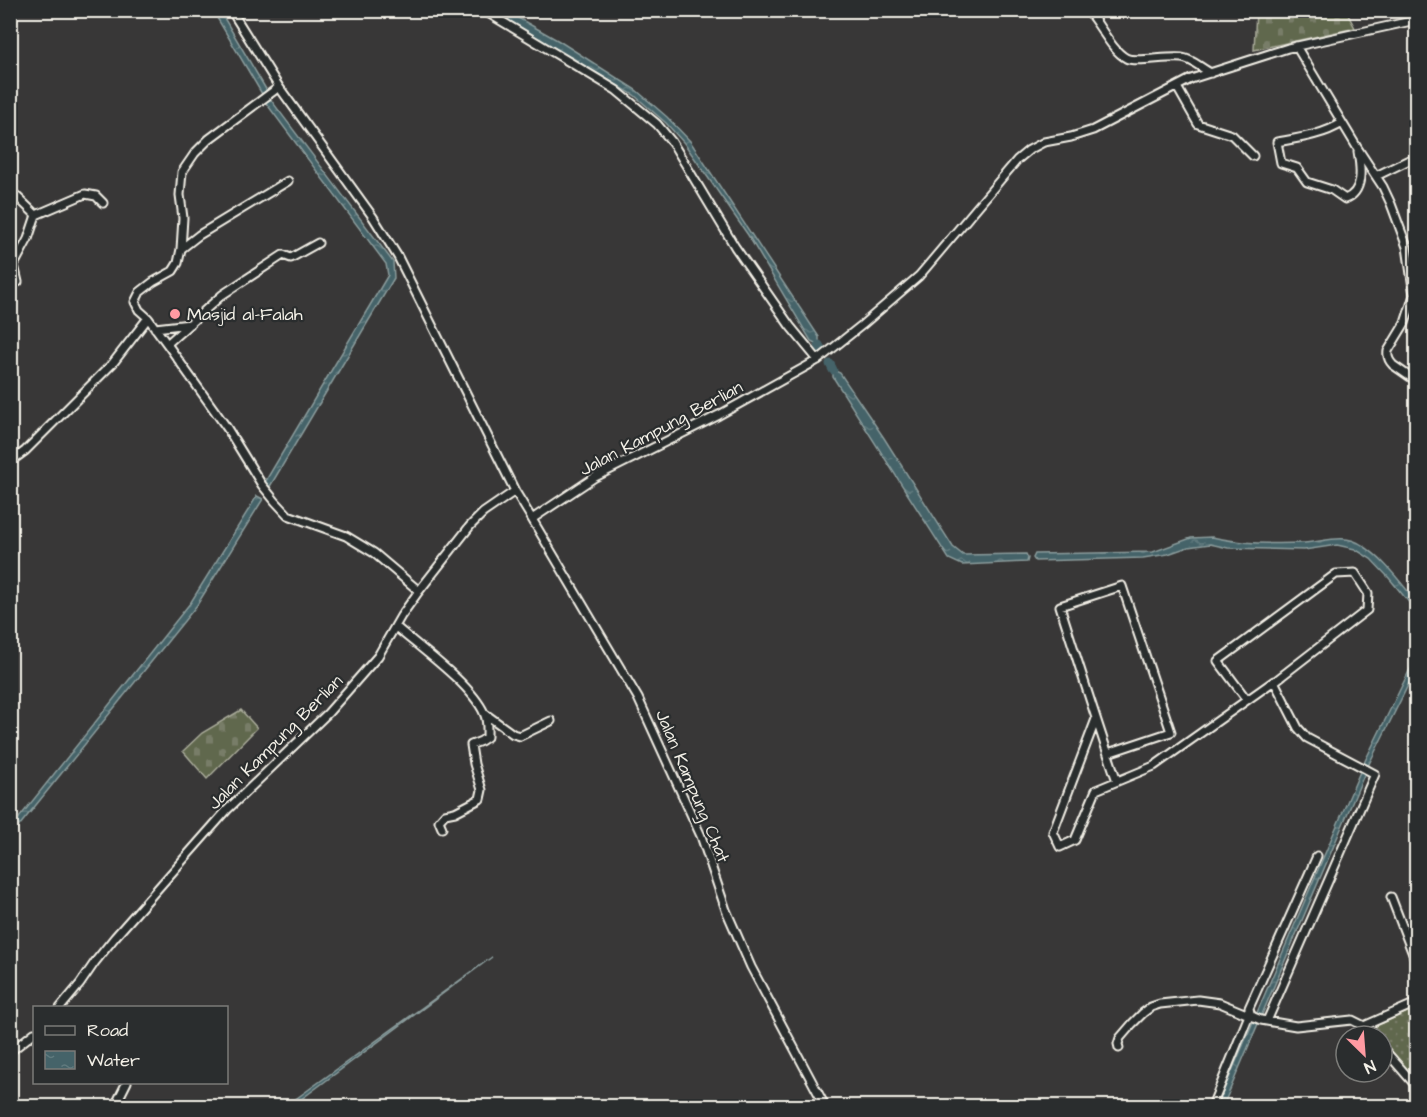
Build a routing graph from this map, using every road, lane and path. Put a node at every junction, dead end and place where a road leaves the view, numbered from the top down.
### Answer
1 (231, 10) edge
2 (483, 10) edge
3 (1087, 10) edge
4 (1416, 20) edge
5 (1296, 46) junction
6 (1210, 73) junction
7 (279, 87) junction
8 (1177, 87) junction
9 (1342, 123) junction
10 (1358, 149) junction
11 (1253, 156) dead end
12 (1416, 158) edge
13 (1376, 176) junction
14 (288, 181) dead end
15 (10, 190) edge
16 (103, 203) dead end
17 (36, 214) junction
18 (318, 243) dead end
19 (182, 249) junction
20 (18, 282) dead end
21 (1415, 296) edge
22 (148, 318) junction
23 (190, 324) junction
24 (155, 328) junction
25 (167, 344) junction
26 (818, 360) junction
27 (1416, 381) edge
28 (10, 462) edge
29 (515, 491) junction
30 (532, 519) junction
31 (419, 591) junction
32 (396, 627) junction
33 (1274, 682) junction
34 (1247, 700) junction
35 (484, 713) junction
36 (1096, 719) junction
37 (550, 721) dead end
38 (1108, 753) junction
39 (1117, 781) junction
40 (442, 828) dead end
41 (1317, 856) dead end
42 (1391, 897) dead end
43 (1416, 962) edge
44 (1416, 1003) edge
45 (62, 1006) edge
46 (1258, 1018) junction
47 (1360, 1024) edge
48 (1369, 1024) edge
49 (33, 1034) edge
50 (1119, 1048) dead end
51 (10, 1052) edge
52 (1394, 1061) edge
53 (126, 1084) edge
54 (1416, 1086) edge
55 (115, 1107) edge
56 (825, 1107) edge
57 (1212, 1107) edge

1 - 7 street
2 - 26 street
3 - 6 street
4 - 5 street, Jalan Kampung Berlian
5 - 6 street, Jalan Kampung Berlian
5 - 9 street
6 - 8 street, Jalan Kampung Berlian
7 - 19 street
7 - 29 street
8 - 11 street
8 - 26 street, Jalan Kampung Berlian
9 - 10 street
9 - 10 street
10 - 13 street
12 - 13 street
13 - 21 street
14 - 19 street
15 - 17 street
16 - 17 street
17 - 20 street
18 - 23 street
19 - 22 street
21 - 27 street
22 - 24 street
22 - 28 street
23 - 24 street
23 - 25 street
24 - 25 street
25 - 31 street
26 - 30 street, Jalan Kampung Berlian
29 - 30 street
29 - 31 street, Jalan Kampung Berlian
30 - 56 street, Jalan Kampung Chat
31 - 32 street, Jalan Kampung Berlian
32 - 35 street
32 - 45 street, Jalan Kampung Berlian
33 - 34 street
33 - 34 street
33 - 46 street
34 - 39 street
35 - 37 street
35 - 40 street
36 - 38 street
36 - 38 street
36 - 39 street
38 - 39 street
41 - 46 street
42 - 43 street
44 - 48 street
46 - 47 street
46 - 50 street
46 - 57 street
49 - 51 street
52 - 54 street
53 - 55 street

